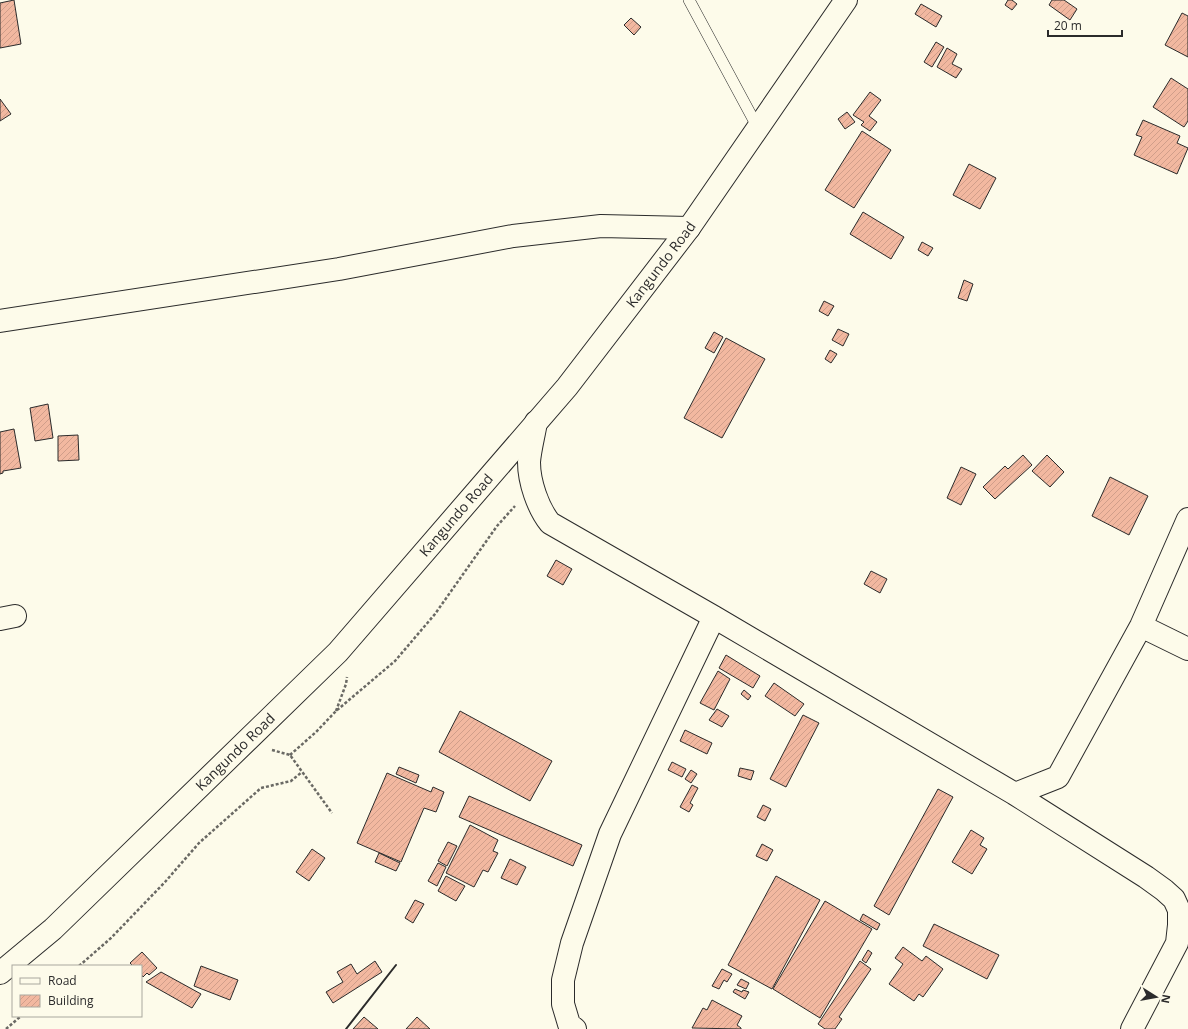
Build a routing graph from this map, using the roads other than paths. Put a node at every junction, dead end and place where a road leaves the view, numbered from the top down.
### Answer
1 (689, 0) edge
2 (846, 0) edge
3 (758, 128) junction
4 (689, 228) junction
5 (0, 321) edge
6 (536, 422) junction
7 (1188, 519) edge
8 (714, 617) junction
9 (1141, 626) junction
10 (1188, 649) edge
11 (1015, 794) junction
12 (0, 973) edge
13 (575, 1029) edge
14 (1132, 1029) edge

1 - 3 lane
2 - 3 main road, Kangundo Road
3 - 4 main road, Kangundo Road
4 - 5 main road
4 - 6 main road, Kangundo Road
6 - 8 main road
6 - 12 main road, Kangundo Road
7 - 9 main road
8 - 11 main road
8 - 13 main road
9 - 10 main road
9 - 11 main road
11 - 14 main road

